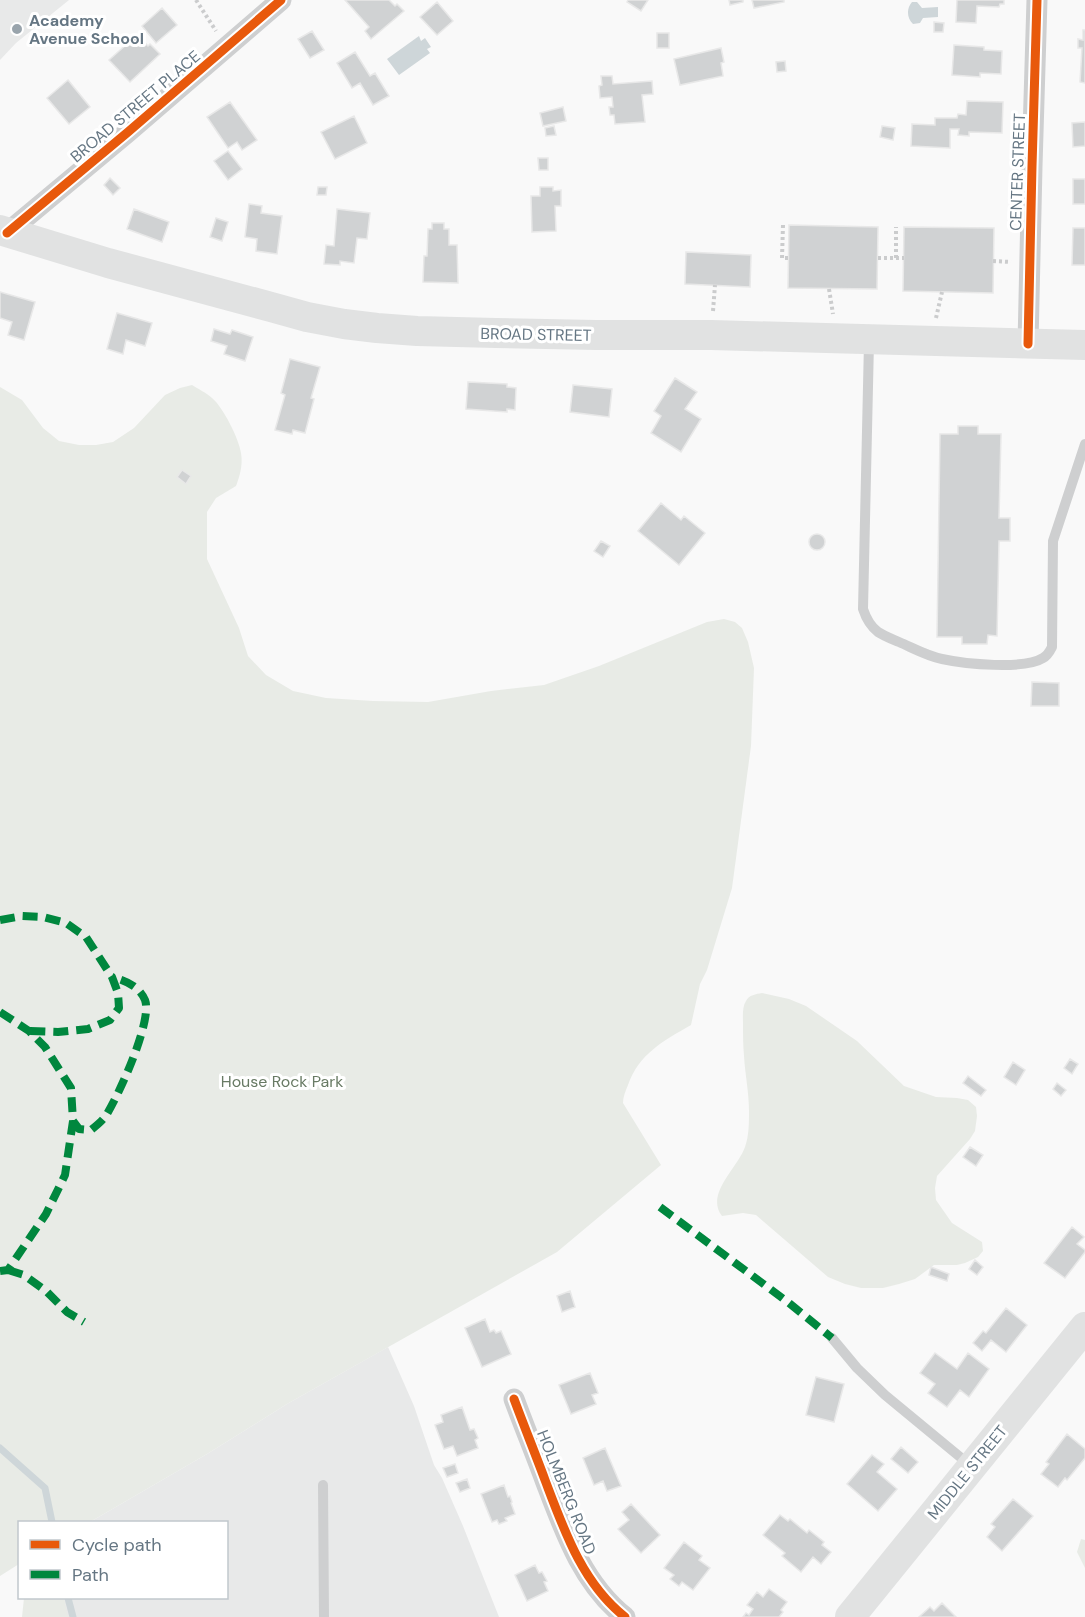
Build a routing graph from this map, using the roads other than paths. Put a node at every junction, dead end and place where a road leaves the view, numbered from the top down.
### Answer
1 (281, 0) edge
2 (1037, 0) edge
3 (4, 232) edge
4 (869, 340) junction
5 (1028, 344) junction
6 (1085, 345) edge
7 (1085, 444) edge
8 (1085, 1328) edge
9 (832, 1338) dead end
10 (514, 1399) dead end
11 (972, 1467) junction
12 (323, 1485) dead end
13 (324, 1617) edge
14 (625, 1617) edge
15 (850, 1617) edge

1 - 3 street, BROAD STREET PLACE
2 - 5 street, CENTER STREET
3 - 4 main road, BROAD STREET
4 - 5 main road, BROAD STREET
4 - 7 lane
5 - 6 main road, BROAD STREET
8 - 11 main road, MIDDLE STREET
9 - 11 lane
10 - 14 street, HOLMBERG ROAD
11 - 15 main road, MIDDLE STREET
12 - 13 lane

